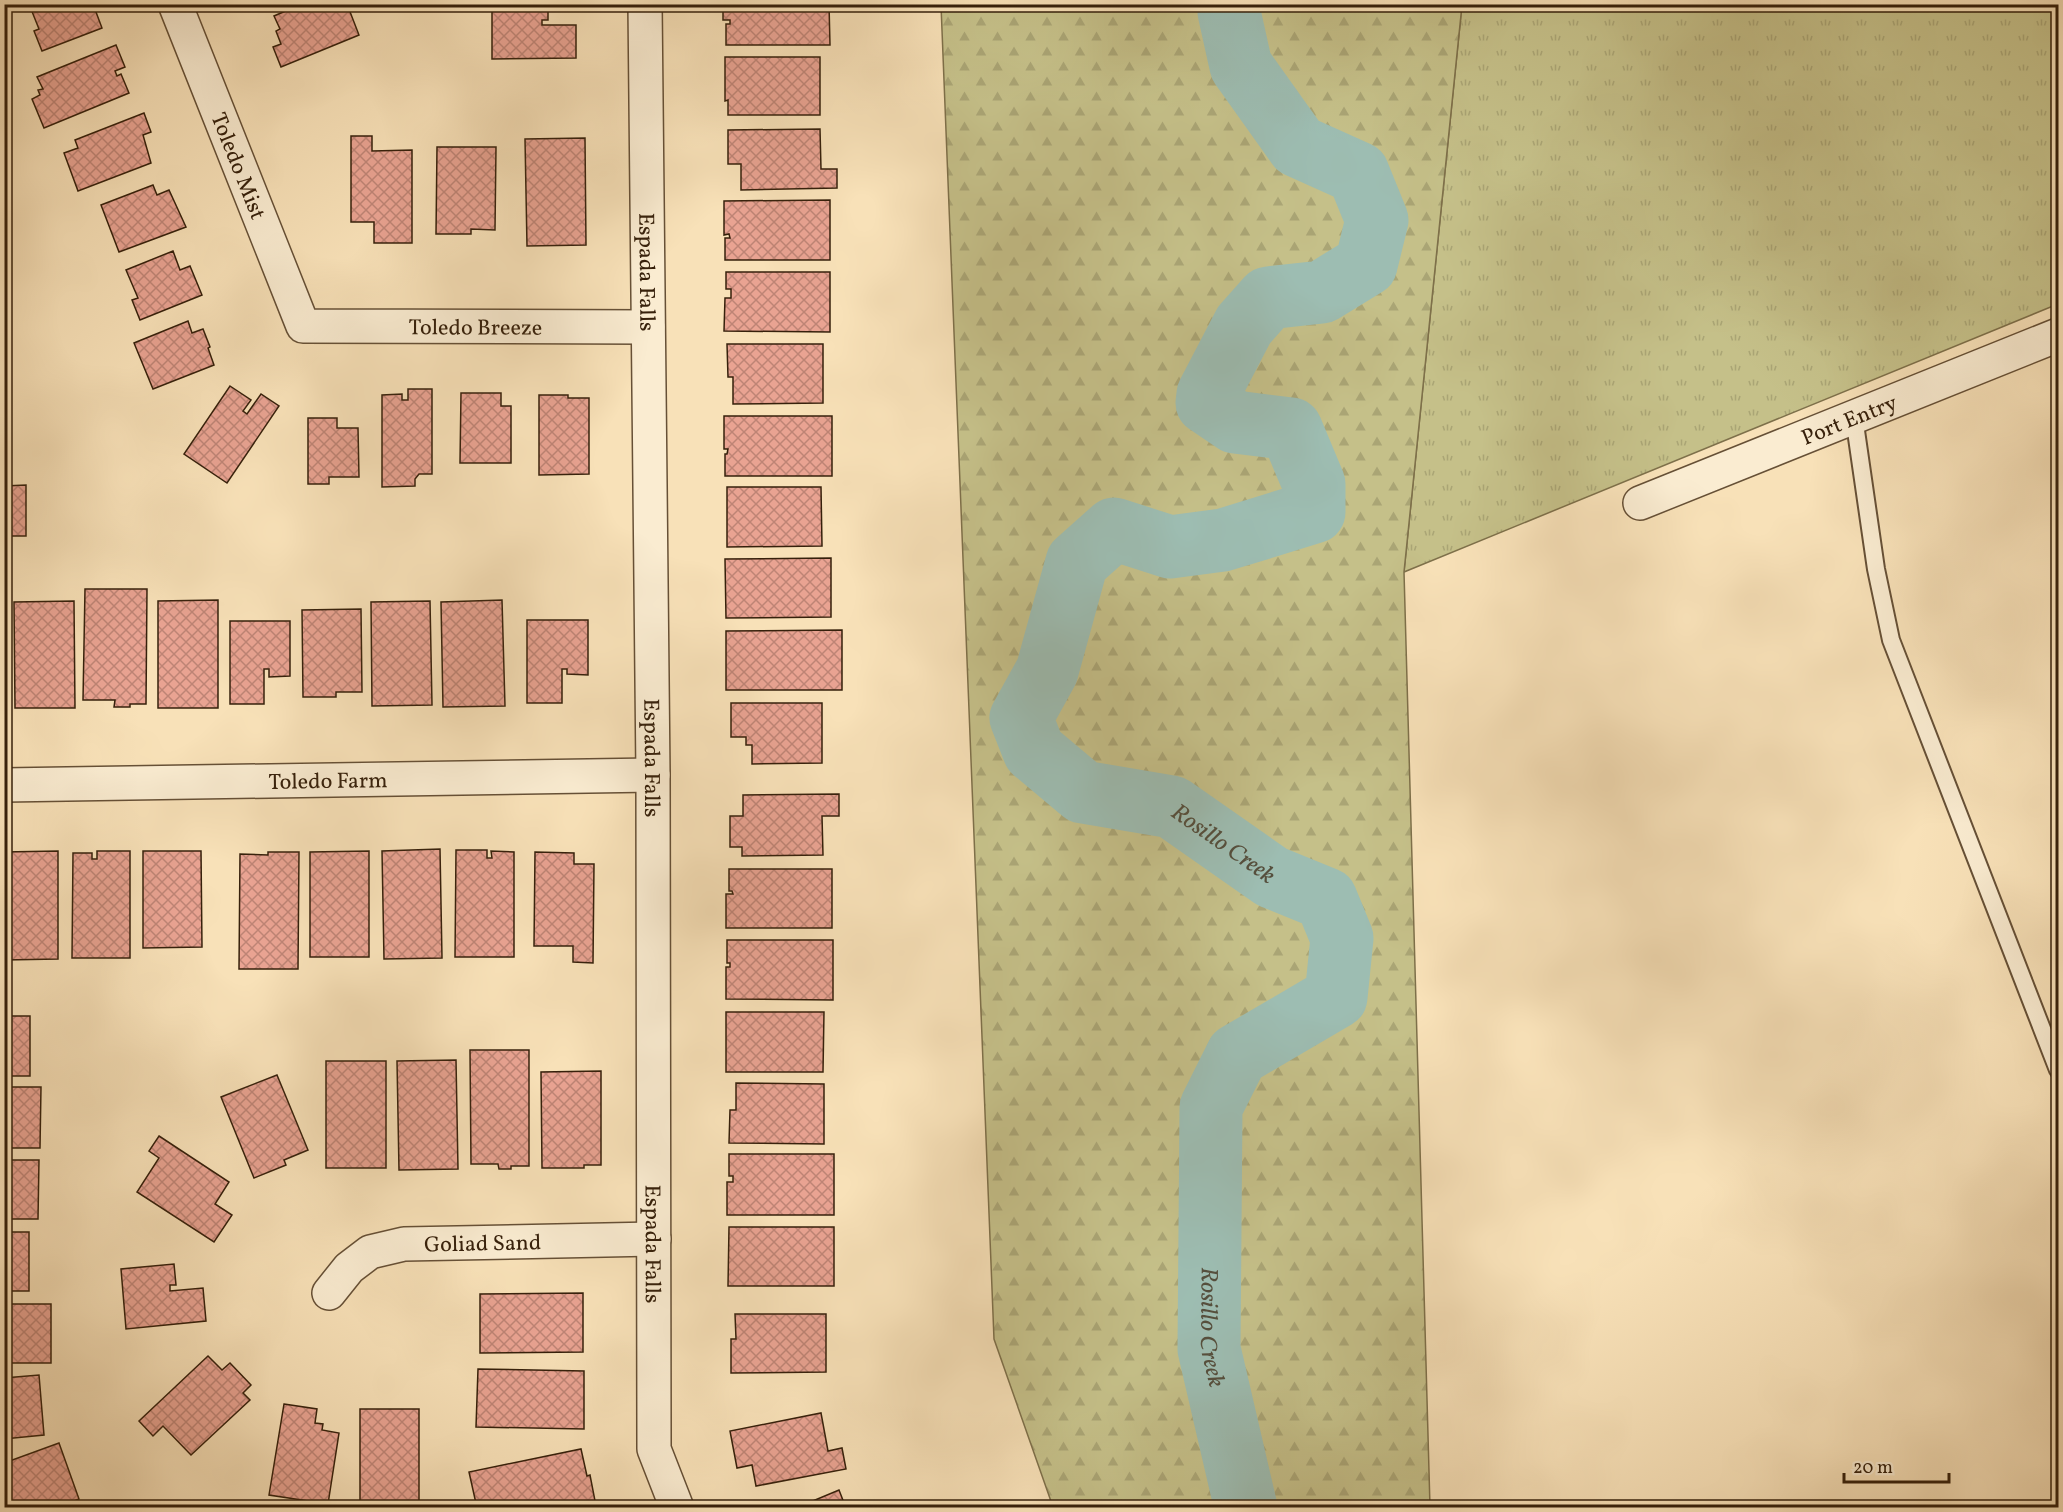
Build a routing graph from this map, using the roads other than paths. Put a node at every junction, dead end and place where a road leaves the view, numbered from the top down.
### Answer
1 (175, 4) edge
2 (645, 4) edge
3 (303, 326) joint
4 (648, 327) junction
5 (2058, 335) edge
6 (1854, 417) junction
7 (1640, 503) dead end
8 (653, 775) junction
9 (4, 784) edge
10 (2058, 1070) edge
11 (654, 1239) junction
12 (329, 1293) dead end
13 (678, 1508) edge

1 - 3 street, Toledo Mist
2 - 4 street, Espada Falls
3 - 4 street, Toledo Breeze
4 - 8 street, Espada Falls
5 - 6 street, Port Entry
6 - 7 street, Port Entry
6 - 10 lane
8 - 9 street, Toledo Farm
8 - 11 street, Espada Falls
11 - 12 street, Goliad Sand
11 - 13 street, Espada Falls

